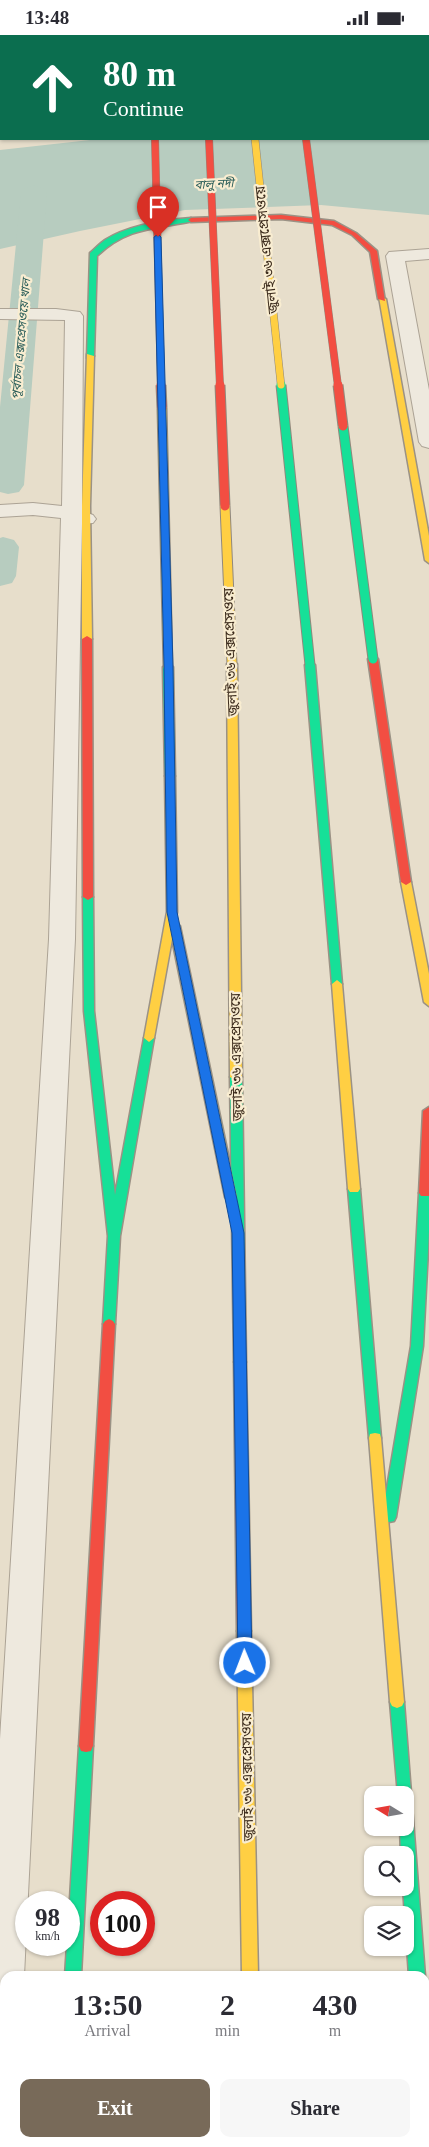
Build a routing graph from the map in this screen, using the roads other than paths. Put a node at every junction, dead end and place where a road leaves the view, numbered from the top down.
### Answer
1 (156, 140) edge
2 (209, 140) edge
3 (255, 140) edge
4 (306, 140) edge
5 (429, 254) edge
6 (0, 314) edge
7 (429, 442) edge
8 (423, 495) edge
9 (0, 511) edge
10 (79, 517) junction
11 (429, 560) edge
12 (172, 912) junction
13 (429, 1002) edge
14 (429, 1111) edge
15 (238, 1233) junction
16 (114, 1236) junction
17 (383, 1553) junction
18 (404, 1786) edge
19 (408, 1836) edge
20 (5, 1971) edge
21 (73, 1971) edge
22 (250, 1971) edge
23 (417, 1971) edge

1 - 12 main road, bridge
2 - 15 main road, জুলাই ৩৬ এক্সপ্রেসওয়ে, bridge
3 - 17 main road, জুলাই ৩৬ এক্সপ্রেসওয়ে, bridge
4 - 13 main road, bridge
5 - 7 street
6 - 10 street
8 - 10 main road
8 - 11 main road
9 - 10 street
10 - 16 main road
10 - 20 street
12 - 15 main road
12 - 16 main road
14 - 17 main road
15 - 22 main road, জুলাই ৩৬ এক্সপ্রেসওয়ে
16 - 21 main road
17 - 18 main road, জুলাই ৩৬ এক্সপ্রেসওয়ে
19 - 23 main road

